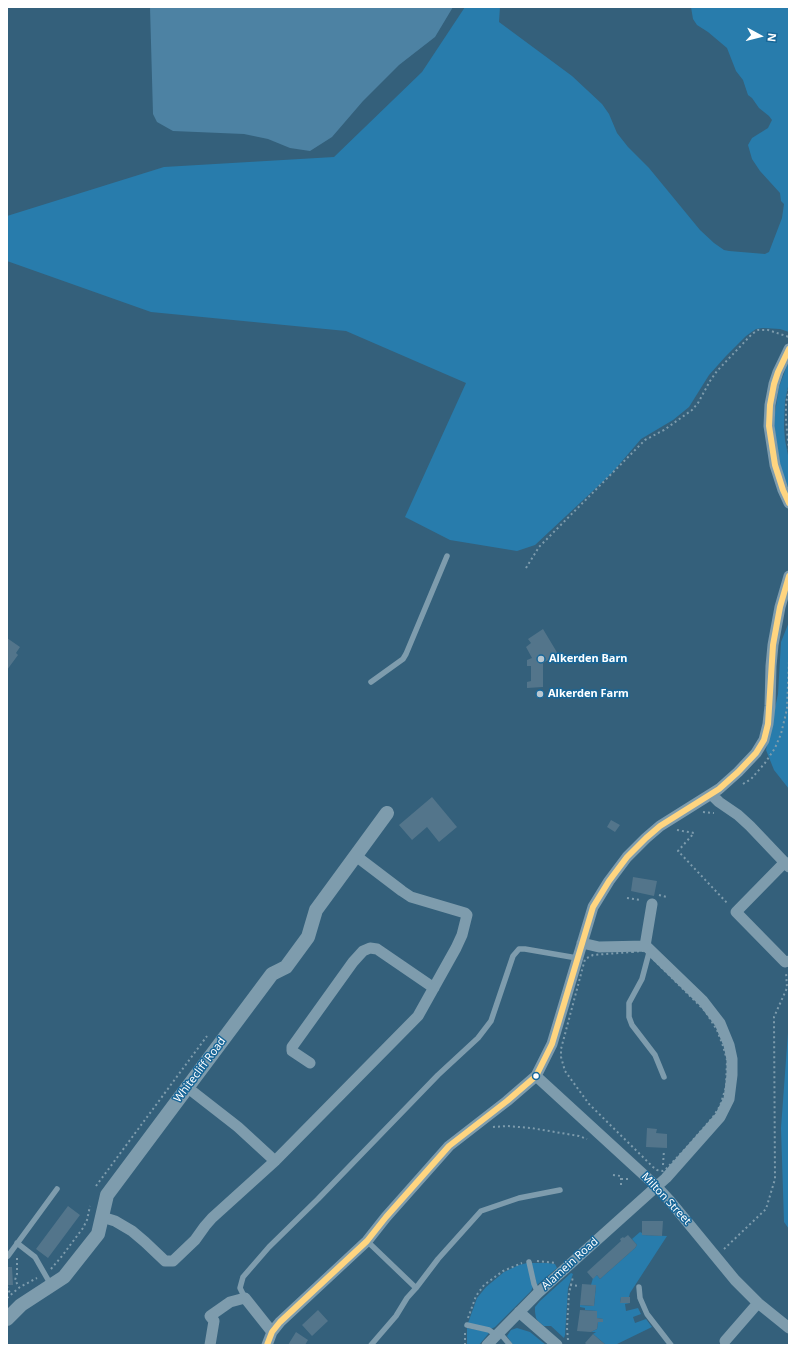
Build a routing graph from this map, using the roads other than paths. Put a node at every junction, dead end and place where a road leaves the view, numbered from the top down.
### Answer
1 (789, 349) edge
2 (789, 503) edge
3 (447, 556) dead end
4 (789, 576) edge
5 (371, 682) dead end
6 (711, 794) junction
7 (387, 813) dead end
8 (356, 856) junction
9 (787, 864) edge
10 (652, 904) dead end
11 (582, 942) junction
12 (647, 948) junction
13 (577, 958) junction
14 (787, 962) edge
15 (434, 988) junction
16 (310, 1063) dead end
17 (536, 1076) junction
18 (664, 1077) dead end
19 (188, 1088) junction
20 (275, 1161) junction
21 (656, 1186) junction
22 (57, 1189) dead end
23 (560, 1190) dead end
24 (102, 1217) junction
25 (367, 1241) junction
26 (17, 1243) junction
27 (8, 1256) edge
28 (529, 1262) road end
29 (52, 1285) junction
30 (639, 1287) dead end
31 (416, 1288) junction
32 (538, 1293) junction
33 (245, 1298) junction
34 (758, 1302) junction
35 (519, 1312) junction
36 (7, 1319) edge
37 (466, 1325) road end
38 (789, 1328) edge
39 (272, 1332) junction
40 (498, 1334) junction
41 (725, 1341) dead end
42 (561, 1343) edge
43 (210, 1345) edge
44 (267, 1345) edge
45 (371, 1345) edge
46 (487, 1345) edge
47 (510, 1345) edge
48 (671, 1345) edge

1 - 2 street
3 - 5 lane
4 - 6 street
6 - 9 street
6 - 11 street
7 - 8 street, Whitecliff Road
8 - 15 street
8 - 19 street, Whitecliff Road
9 - 14 street
10 - 12 street
11 - 12 street
11 - 13 street
12 - 18 lane
12 - 21 street, Alamein Road
13 - 17 street
13 - 33 lane
15 - 16 street
15 - 20 street
17 - 21 street, Milton Street
17 - 25 street
19 - 20 street
19 - 24 street, Whitecliff Road
20 - 24 street
21 - 32 street, Alamein Road
21 - 34 street, Milton Street
22 - 26 lane
23 - 31 lane
24 - 29 street, Whitecliff Road
25 - 31 lane
25 - 39 street
26 - 27 lane
26 - 29 lane
28 - 32 lane
29 - 36 street, Whitecliff Road
30 - 48 lane
31 - 45 lane
32 - 35 street, Alamein Road
33 - 39 street
33 - 43 street
34 - 38 street, Milton Street
34 - 41 street
35 - 40 street, Alamein Road
35 - 42 street
37 - 40 lane
39 - 44 street
40 - 46 street, Alamein Road
40 - 47 lane

